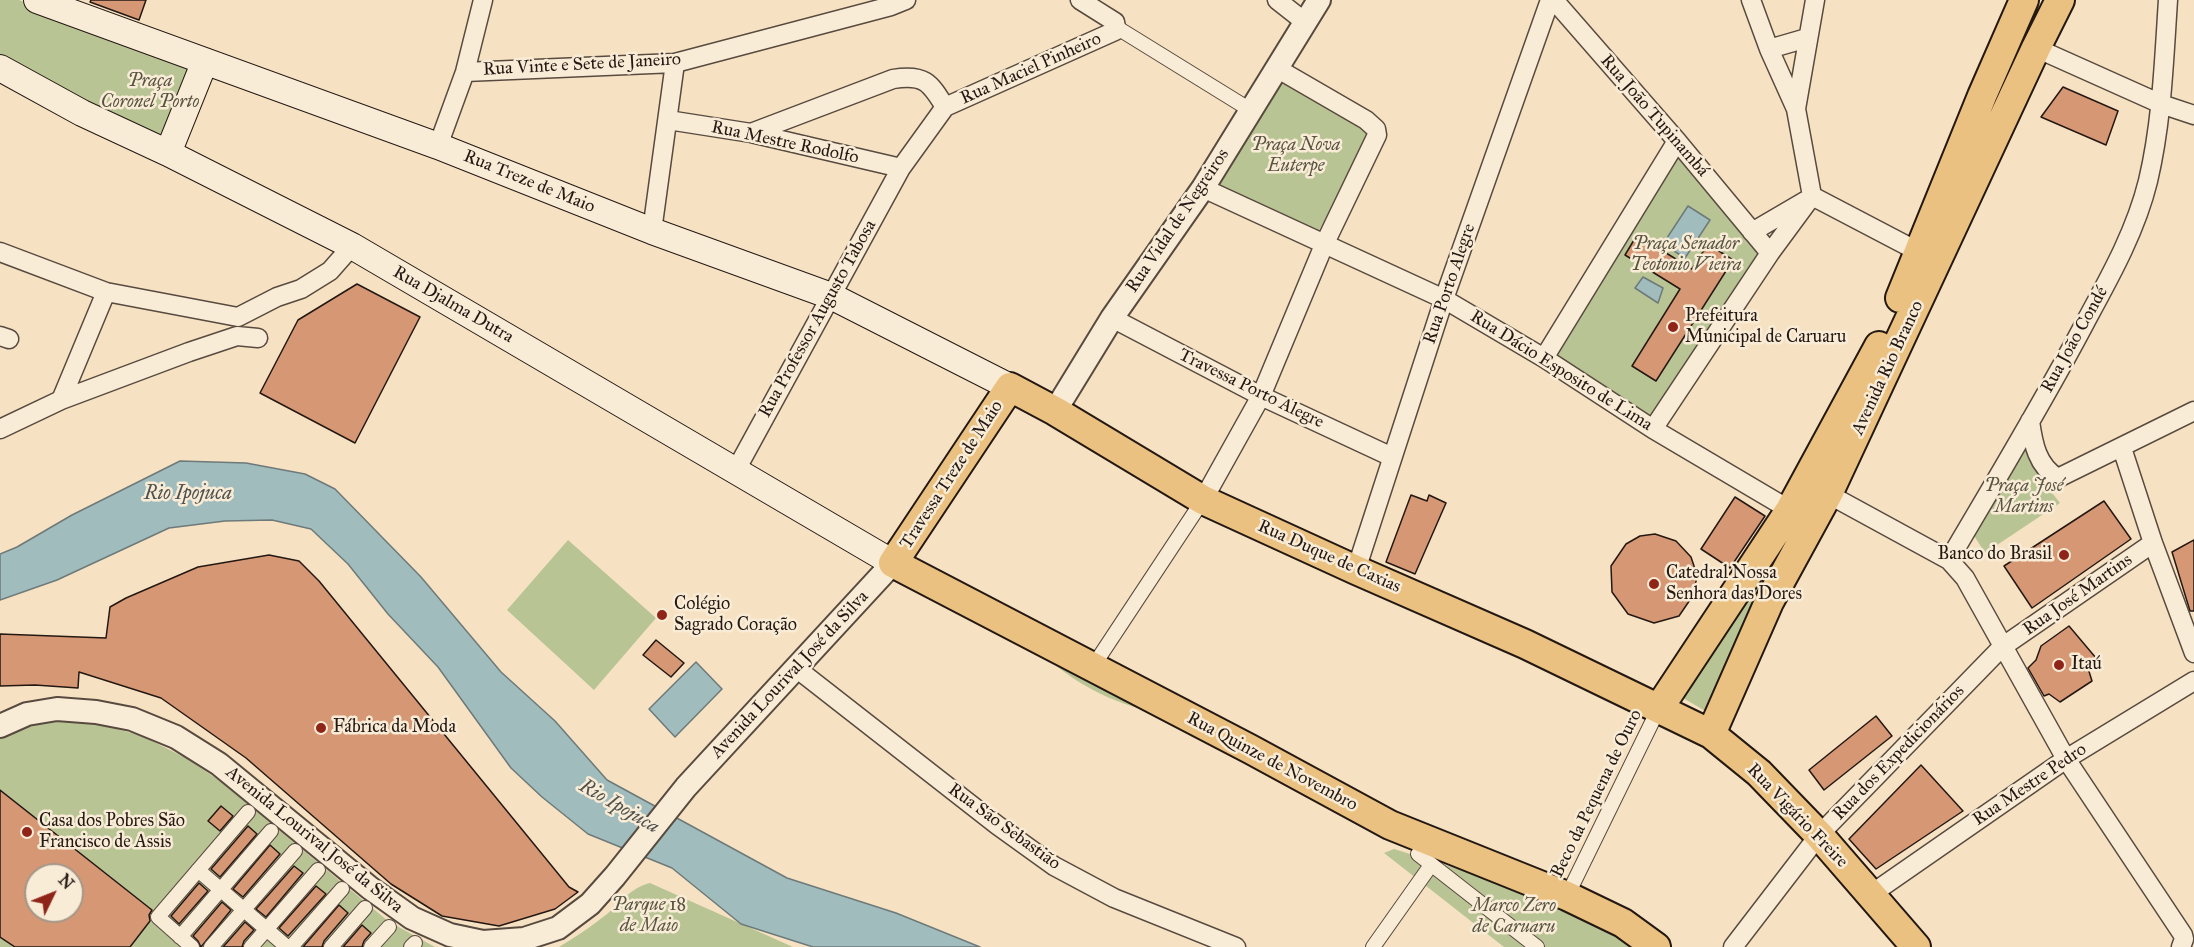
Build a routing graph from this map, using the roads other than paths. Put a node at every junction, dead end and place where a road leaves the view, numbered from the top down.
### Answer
1 (37, 0) edge
2 (483, 0) edge
3 (906, 0) edge
4 (1080, 0) edge
5 (1277, 0) edge
6 (1319, 0) edge
7 (1552, 0) edge
8 (1751, 0) edge
9 (1815, 0) edge
10 (2024, 0) edge
11 (2060, 0) edge
12 (2168, 0) edge
13 (1305, 22) junction
14 (1116, 27) junction
15 (1807, 38) junction
16 (2036, 48) junction
17 (1769, 49) junction
18 (205, 61) junction
19 (675, 63) junction
20 (0, 68) edge
21 (1278, 69) junction
22 (465, 72) junction
23 (2161, 105) junction
24 (945, 107) junction
25 (1796, 109) junction
26 (1252, 111) junction
27 (2194, 115) edge
28 (668, 120) junction
29 (751, 133) junction
30 (1677, 141) junction
31 (438, 146) junction
32 (168, 153) junction
33 (901, 168) junction
34 (1203, 188) junction
35 (1812, 196) junction
36 (652, 231) junction
37 (1752, 232) junction
38 (1324, 245) junction
39 (352, 246) junction
40 (0, 252) edge
41 (1919, 252) junction
42 (1770, 253) junction
43 (106, 292) junction
44 (831, 296) junction
45 (1444, 300) junction
46 (1112, 318) junction
47 (258, 338) dead end
48 (1544, 358) junction
49 (1010, 387) junction
50 (1261, 396) junction
51 (61, 400) junction
52 (1055, 411) junction
53 (2194, 411) edge
54 (2030, 421) junction
55 (0, 429) edge
56 (1653, 429) junction
57 (2122, 448) junction
58 (1392, 457) junction
59 (736, 470) junction
60 (1828, 494) junction
61 (1203, 500) junction
62 (1790, 510) junction
63 (2153, 543) junction
64 (1949, 560) junction
65 (893, 563) junction
66 (1356, 570) junction
67 (2002, 647) junction
68 (2194, 653) edge
69 (796, 668) junction
70 (1092, 668) junction
71 (2194, 681) edge
72 (1659, 708) junction
73 (0, 726) edge
74 (1711, 735) junction
75 (2066, 759) junction
76 (248, 812) dead end
77 (271, 831) dead end
78 (1819, 835) junction
79 (295, 851) dead end
80 (1418, 854) dead end
81 (1431, 865) junction
82 (198, 870) junction
83 (318, 870) dead end
84 (342, 889) dead end
85 (221, 890) junction
86 (1870, 895) junction
87 (1567, 896) junction
88 (365, 908) dead end
89 (244, 910) junction
90 (388, 927) dead end
91 (267, 929) junction
92 (180, 937) junction
93 (2183, 943) edge
94 (192, 947) edge
95 (211, 947) edge
96 (251, 947) edge
97 (289, 947) edge
98 (331, 947) edge
99 (371, 947) edge
100 (1236, 947) edge
101 (1373, 947) edge
102 (1537, 947) edge
103 (1656, 947) edge
104 (1733, 947) edge
105 (1916, 947) edge

1 - 18 main road, Rua Treze de Maio
2 - 22 street
3 - 19 street, Rua Vinte e Sete de Janeiro
4 - 14 street
5 - 13 street
6 - 13 street, Rua Vidal de Negreiros
7 - 30 street, Rua João Tupinambá
7 - 45 street, Rua Porto Alegre
8 - 17 street
9 - 15 street
10 - 41 main road, Avenida Rio Branco
11 - 16 main road, Avenida Rio Branco
12 - 23 street, Rua João Condé
13 - 21 street, Rua Vidal de Negreiros
14 - 24 street, Rua Maciel Pinheiro
14 - 26 street
15 - 17 street
15 - 25 street
16 - 23 street
16 - 60 main road, Avenida Rio Branco
17 - 25 street
18 - 31 main road, Rua Treze de Maio
18 - 32 main road
19 - 22 street, Rua Vinte e Sete de Janeiro
19 - 28 street
20 - 32 main road, Rua Djalma Dutra
21 - 26 street, Rua Vidal de Negreiros
21 - 38 street
22 - 31 street
23 - 27 street
23 - 54 street, Rua João Condé
24 - 29 street
24 - 33 street, Rua Maciel Pinheiro
25 - 35 street
26 - 34 street, Rua Vidal de Negreiros
28 - 29 street, Rua Mestre Rodolfo
28 - 36 street
29 - 33 street, Rua Mestre Rodolfo
30 - 37 street, Rua João Tupinambá
30 - 48 street
31 - 36 main road, Rua Treze de Maio
32 - 39 main road, Rua Djalma Dutra
33 - 44 street, Rua Professor Augusto Tabosa
34 - 38 street, Rua Dácio Esposito de Lima
34 - 46 street, Rua Vidal de Negreiros
35 - 37 street
35 - 41 street
35 - 42 street
36 - 44 main road, Rua Treze de Maio
37 - 42 street, Rua João Tupinambá
38 - 45 street, Rua Dácio Esposito de Lima
38 - 50 street
39 - 43 street
39 - 59 main road, Rua Djalma Dutra
40 - 43 street
41 - 62 main road, Avenida Rio Branco
42 - 56 street
43 - 51 street
44 - 49 main road, Rua Treze de Maio
44 - 59 street, Rua Professor Augusto Tabosa
45 - 48 street, Rua Dácio Esposito de Lima
45 - 58 street, Rua Porto Alegre
46 - 50 street, Travessa Porto Alegre
46 - 52 street, Rua Vidal de Negreiros
47 - 51 street
48 - 56 street, Rua Dácio Esposito de Lima
49 - 52 main road, Rua Duque de Caxias
49 - 65 main road, Travessa Treze de Maio
50 - 58 street, Travessa Porto Alegre
50 - 61 street
51 - 55 street
52 - 61 main road, Rua Duque de Caxias
53 - 57 street
54 - 57 street
54 - 64 street, Rua João Condé
56 - 62 street, Rua Dácio Esposito de Lima
57 - 63 street
58 - 66 street, Rua Porto Alegre
59 - 65 main road, Rua Djalma Dutra
60 - 62 street
60 - 64 street
60 - 74 main road, Avenida Rio Branco
61 - 66 main road, Rua Duque de Caxias
61 - 70 street
62 - 72 main road, Avenida Rio Branco
63 - 67 street, Rua José Martins
63 - 68 street
64 - 67 street
65 - 69 street, Avenida Lourival José da Silva
65 - 70 main road, Rua Quinze de Novembro
66 - 72 main road, Rua Duque de Caxias
67 - 75 street
67 - 78 street, Rua dos Expedicionários
69 - 73 street, Avenida Lourival José da Silva
69 - 100 street, Rua São Sebastião
70 - 87 main road, Rua Quinze de Novembro
71 - 75 street, Rua Mestre Pedro
72 - 74 main road, Rua Vigário Freire
72 - 87 street, Beco da Pequena de Ouro
74 - 78 main road, Rua Vigário Freire
75 - 86 street, Rua Mestre Pedro
75 - 93 street
76 - 82 street
77 - 85 street
78 - 86 main road, Rua Vigário Freire
78 - 104 street, Rua dos Expedicionários
79 - 89 street
80 - 81 street
81 - 101 street
81 - 102 street
82 - 85 street
82 - 92 street
83 - 91 street
84 - 97 street
85 - 89 street
85 - 92 street
86 - 105 main road, Rua Vigário Freire
87 - 103 main road, Rua Quinze de Novembro
88 - 98 street
89 - 91 street
89 - 95 street
90 - 99 street
91 - 96 street
91 - 97 street
92 - 94 street

